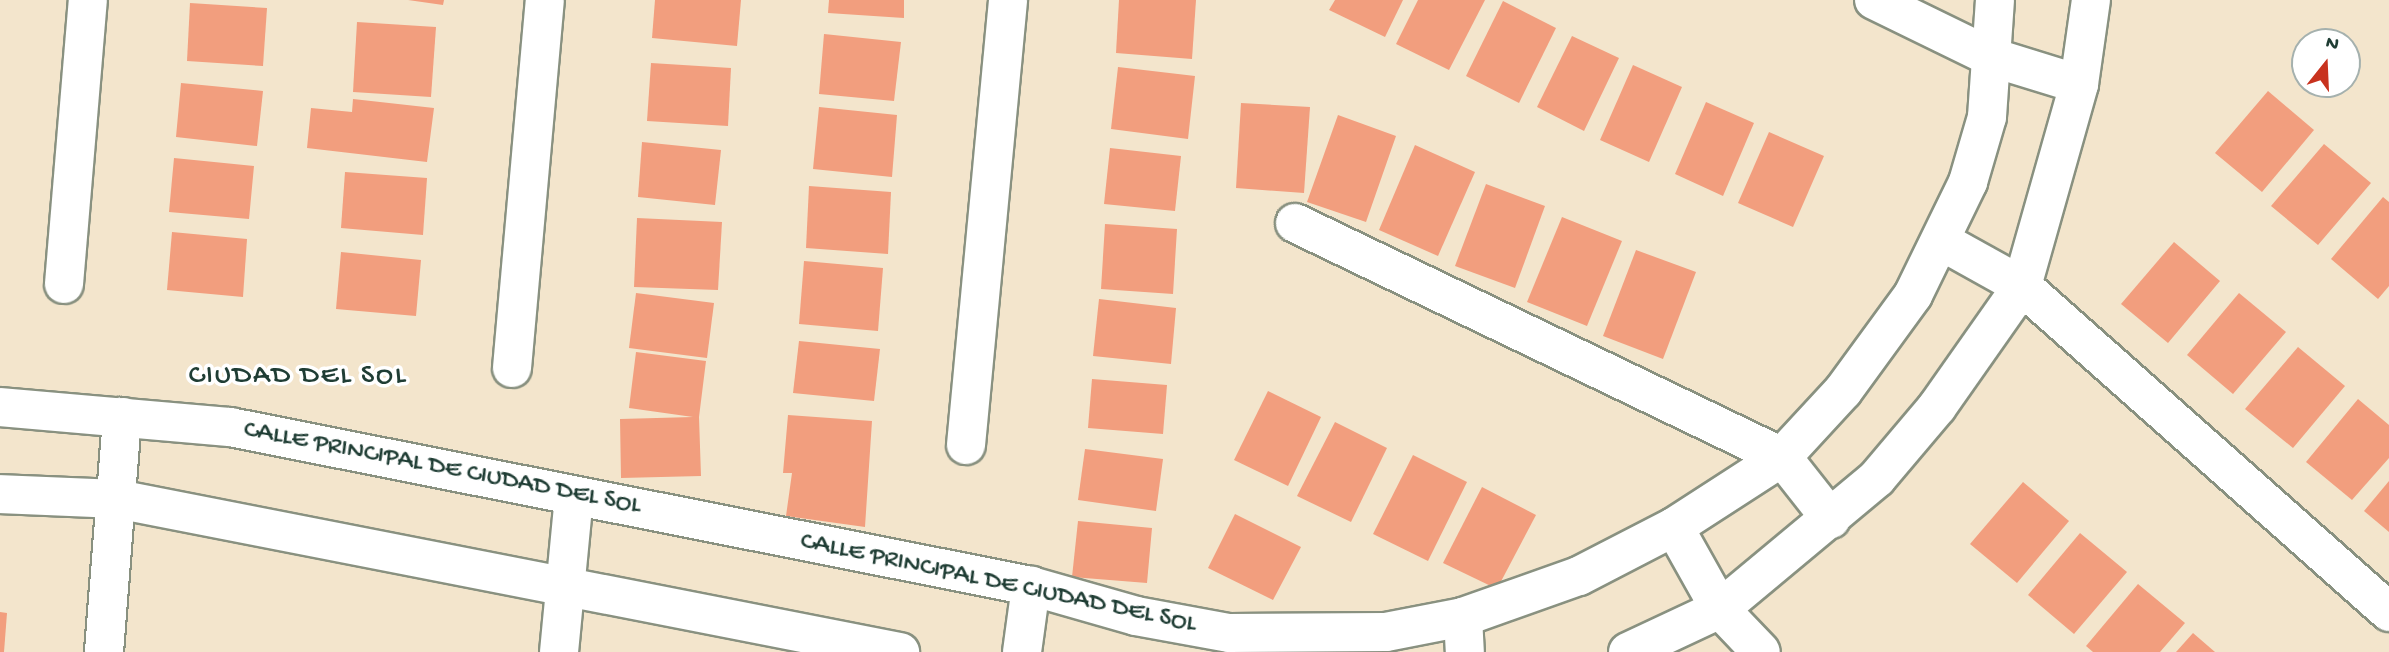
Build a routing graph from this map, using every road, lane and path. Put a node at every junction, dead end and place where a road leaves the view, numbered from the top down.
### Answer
1 (88, 0) edge
2 (545, 0) edge
3 (1008, 0) edge
4 (1874, 0) edge
5 (1995, 0) edge
6 (2091, 0) edge
7 (1991, 57) junction
8 (2079, 84) junction
9 (1295, 222) dead end
10 (1941, 241) junction
11 (64, 284) dead end
12 (2022, 286) junction
13 (512, 368) dead end
14 (0, 407) edge
15 (122, 418) junction
16 (967, 445) dead end
17 (1782, 457) junction
18 (0, 494) edge
19 (574, 496) junction
20 (117, 499) junction
21 (1831, 519) junction
22 (1674, 527) junction
23 (564, 586) junction
24 (1031, 586) junction
25 (1720, 610) junction
26 (2389, 612) edge
27 (1464, 635) edge
28 (104, 652) edge
29 (559, 652) edge
30 (900, 652) edge
31 (1022, 652) edge
32 (1628, 652) edge
33 (1761, 652) edge

1 - 11 street
2 - 13 street
3 - 16 street
4 - 7 street
5 - 7 street, CALLE PRINCIPAL DE CIUDAD DEL SOL
6 - 8 street
7 - 8 street
7 - 10 street, CALLE PRINCIPAL DE CIUDAD DEL SOL
8 - 12 street
9 - 17 street
10 - 12 street
10 - 17 street, CALLE PRINCIPAL DE CIUDAD DEL SOL
12 - 21 street
12 - 26 street
14 - 15 street, CALLE PRINCIPAL DE CIUDAD DEL SOL
15 - 19 street, CALLE PRINCIPAL DE CIUDAD DEL SOL
15 - 20 street
17 - 21 street
17 - 22 street, CALLE PRINCIPAL DE CIUDAD DEL SOL
18 - 20 street
19 - 23 street
19 - 24 street, CALLE PRINCIPAL DE CIUDAD DEL SOL
20 - 23 street
20 - 28 street
21 - 25 street
22 - 25 street
22 - 27 street, CALLE PRINCIPAL DE CIUDAD DEL SOL
23 - 29 street
23 - 30 street
24 - 27 street, CALLE PRINCIPAL DE CIUDAD DEL SOL
24 - 31 street
25 - 32 street
25 - 33 street

